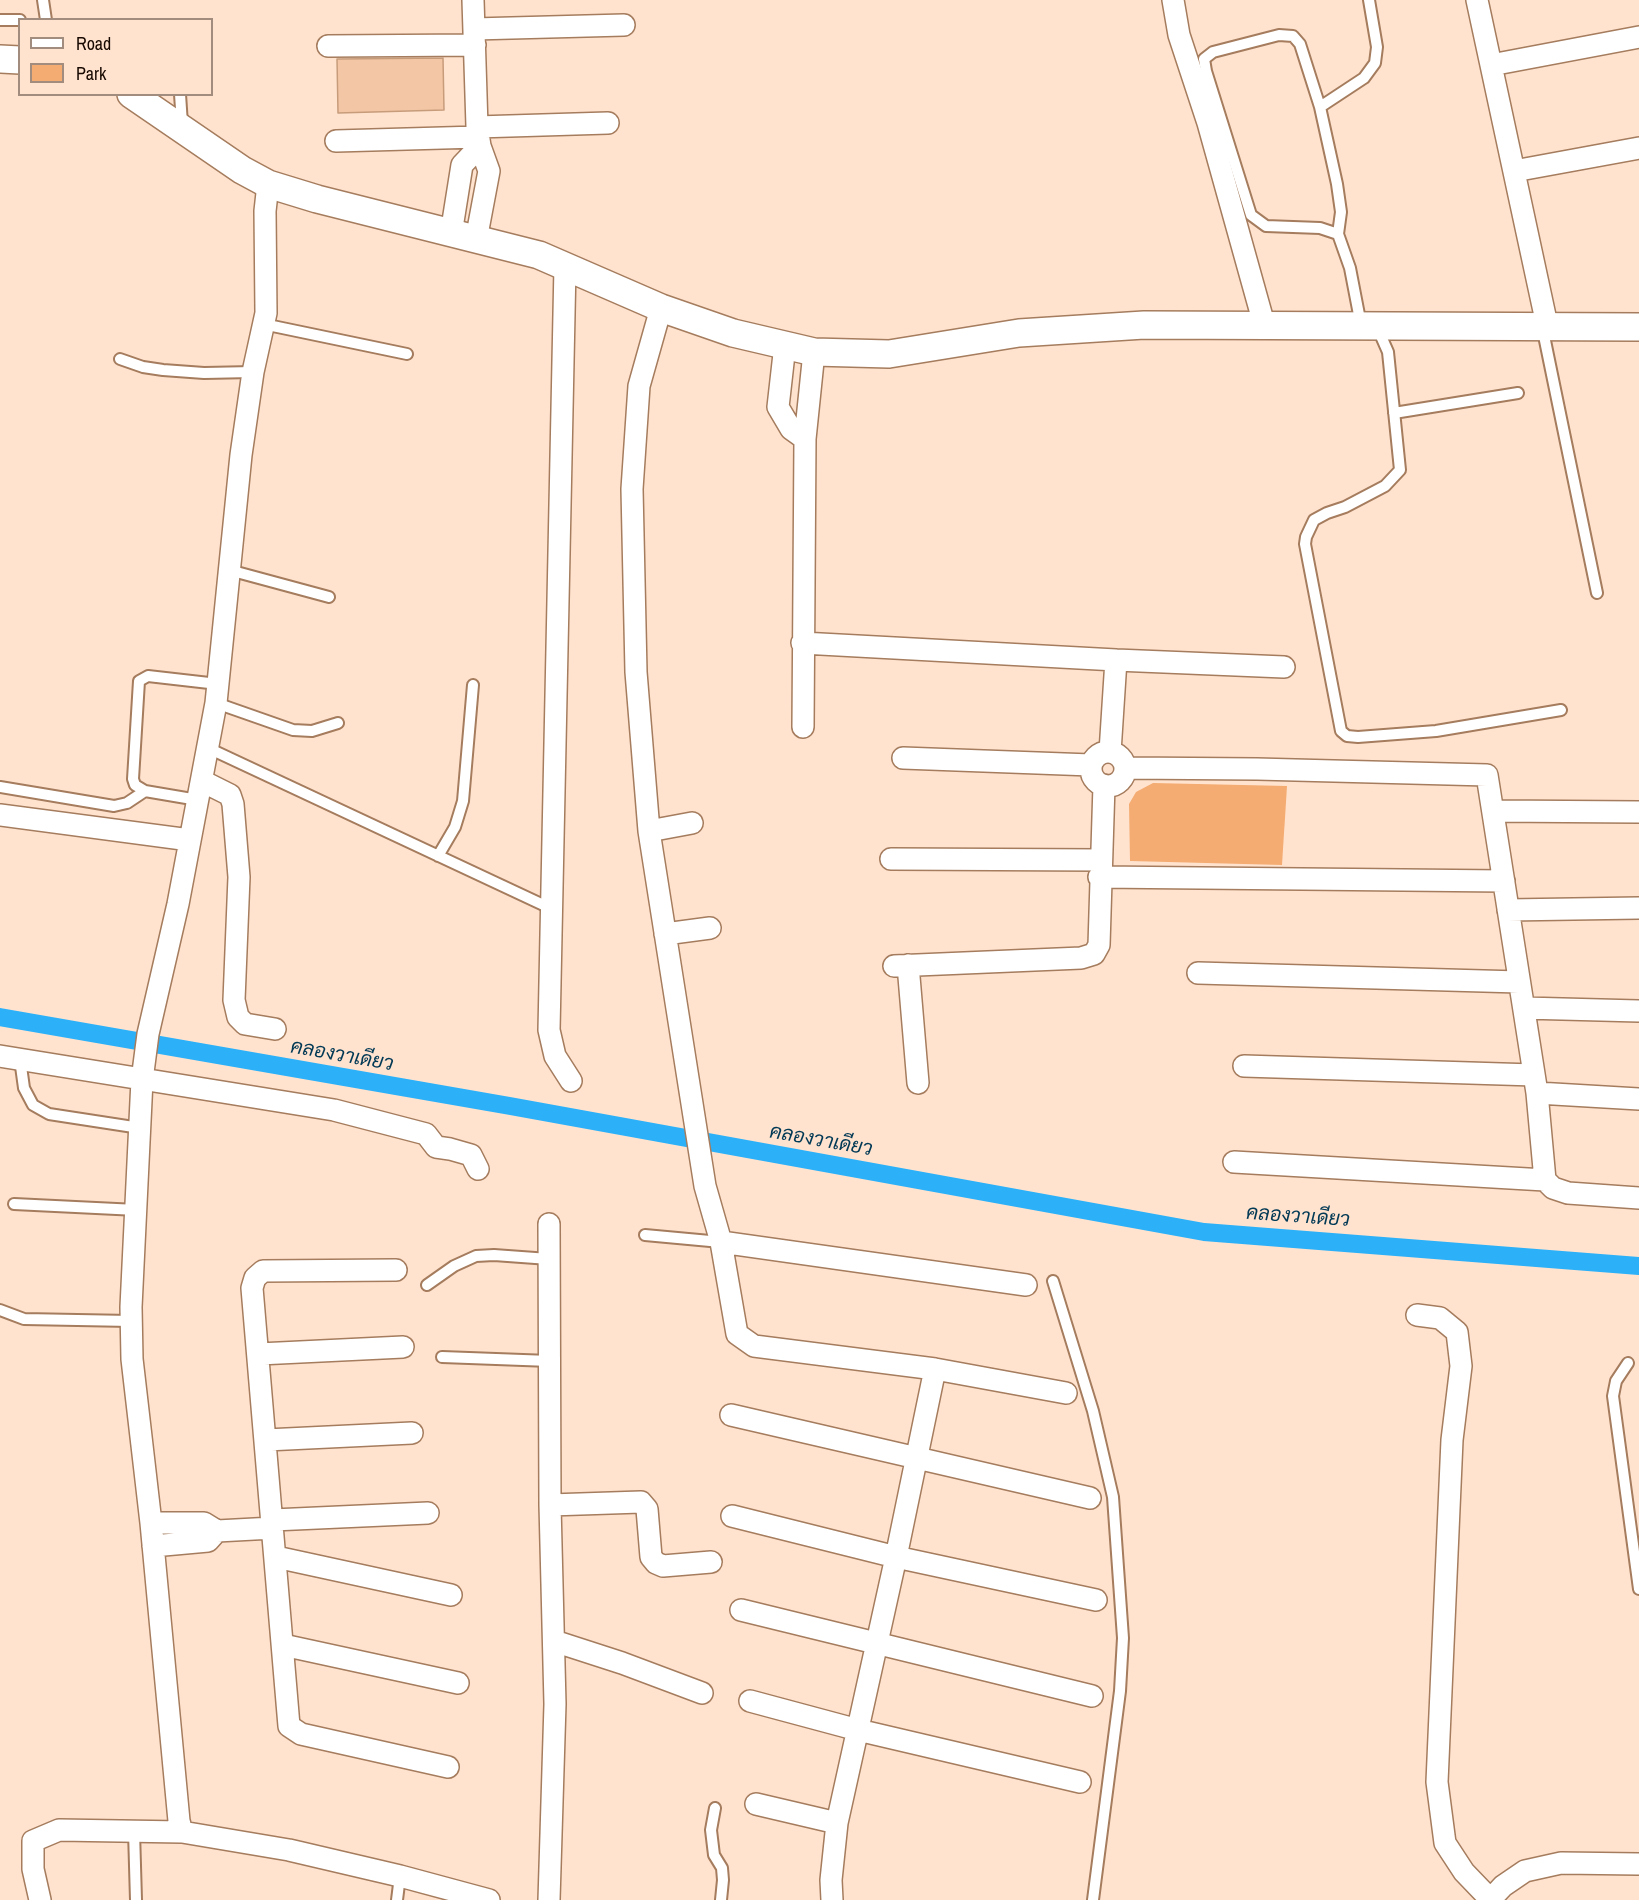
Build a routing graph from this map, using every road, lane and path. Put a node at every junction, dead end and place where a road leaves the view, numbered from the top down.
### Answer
1 (42, 0) edge
2 (473, 0) edge
3 (1173, 0) edge
4 (1369, 0) edge
5 (1477, 0) edge
6 (46, 18) edge
7 (0, 20) edge
8 (18, 20) edge
9 (624, 25) dead end
10 (474, 37) junction
11 (1639, 37) edge
12 (328, 46) dead end
13 (0, 59) edge
14 (18, 60) edge
15 (1491, 65) junction
16 (134, 96) edge
17 (180, 96) edge
18 (1320, 107) junction
19 (608, 123) dead end
20 (182, 129) junction
21 (478, 136) junction
22 (336, 141) dead end
23 (1639, 148) edge
24 (1514, 171) junction
25 (268, 184) junction
26 (1338, 234) junction
27 (463, 237) junction
28 (565, 266) junction
29 (660, 308) junction
30 (263, 324) junction
31 (1264, 324) junction
32 (1368, 325) junction
33 (1544, 326) junction
34 (1639, 327) edge
35 (785, 345) junction
36 (814, 351) junction
37 (407, 354) dead end
38 (120, 359) dead end
39 (253, 372) junction
40 (1518, 393) dead end
41 (1394, 413) junction
42 (805, 439) junction
43 (229, 570) junction
44 (1597, 593) dead end
45 (329, 597) dead end
46 (802, 643) junction
47 (1116, 660) junction
48 (1284, 667) dead end
49 (473, 685) dead end
50 (217, 694) junction
51 (1561, 710) dead end
52 (338, 723) dead end
53 (803, 727) dead end
54 (208, 748) junction
55 (1110, 752) junction
56 (903, 758) dead end
57 (1091, 765) junction
58 (1125, 768) junction
59 (1104, 785) junction
60 (0, 787) edge
61 (145, 791) junction
62 (200, 791) junction
63 (1493, 811) junction
64 (1639, 812) edge
65 (0, 816) edge
66 (693, 823) dead end
67 (649, 831) junction
68 (190, 840) junction
69 (438, 856) junction
70 (891, 859) dead end
71 (1100, 869) junction
72 (1504, 881) junction
73 (1639, 908) edge
74 (552, 909) junction
75 (1508, 910) junction
76 (710, 928) dead end
77 (665, 934) junction
78 (1198, 973) dead end
79 (1520, 982) junction
80 (1524, 1008) junction
81 (1639, 1011) edge
82 (276, 1029) dead end
83 (10, 1057) edge
84 (1244, 1065) dead end
85 (142, 1073) junction
86 (572, 1081) dead end
87 (918, 1083) dead end
88 (1535, 1084) junction
89 (1639, 1099) edge
90 (140, 1128) junction
91 (1234, 1162) dead end
92 (478, 1170) dead end
93 (1545, 1180) junction
94 (1639, 1198) edge
95 (14, 1204) dead end
96 (137, 1210) junction
97 (549, 1224) dead end
98 (645, 1235) dead end
99 (721, 1242) junction
100 (549, 1259) junction
101 (396, 1270) dead end
102 (1053, 1281) dead end
103 (427, 1285) dead end
104 (1026, 1285) dead end
105 (0, 1310) edge
106 (1417, 1315) dead end
107 (131, 1321) junction
108 (403, 1347) dead end
109 (259, 1353) junction
110 (442, 1357) dead end
111 (550, 1361) junction
112 (1628, 1363) dead end
113 (935, 1369) junction
114 (1066, 1393) dead end
115 (731, 1415) dead end
116 (412, 1433) dead end
117 (266, 1440) junction
118 (915, 1459) junction
119 (1090, 1498) dead end
120 (550, 1504) junction
121 (428, 1513) dead end
122 (732, 1516) dead end
123 (151, 1523) junction
124 (273, 1524) junction
125 (217, 1531) junction
126 (153, 1546) junction
127 (276, 1557) junction
128 (896, 1557) junction
129 (711, 1562) dead end
130 (1639, 1588) edge
131 (451, 1595) dead end
132 (1096, 1600) dead end
133 (741, 1610) dead end
134 (554, 1641) junction
135 (877, 1644) junction
136 (283, 1645) junction
137 (458, 1683) dead end
138 (702, 1693) dead end
139 (1092, 1696) dead end
140 (750, 1701) dead end
141 (858, 1730) junction
142 (448, 1767) dead end
143 (1080, 1782) dead end
144 (756, 1804) dead end
145 (715, 1808) dead end
146 (837, 1823) junction
147 (134, 1831) junction
148 (182, 1832) junction
149 (1639, 1864) edge
150 (400, 1876) junction
151 (1490, 1899) edge
152 (40, 1900) edge
153 (136, 1900) edge
154 (397, 1900) edge
155 (489, 1900) edge
156 (549, 1900) edge
157 (722, 1900) edge
158 (832, 1900) edge
159 (1093, 1900) edge

1 - 6 lane
2 - 10 street
3 - 31 street
4 - 18 lane
5 - 15 street
7 - 8 lane
9 - 10 street
10 - 12 street
10 - 21 street
11 - 15 street
13 - 14 street
15 - 24 street
16 - 20 street
17 - 20 lane
18 - 26 lane
18 - 26 lane
19 - 21 street
20 - 25 street
21 - 22 street
21 - 27 street
23 - 24 street
24 - 33 street
25 - 27 street
25 - 30 street
26 - 32 lane
27 - 28 street
28 - 29 street
28 - 74 street
29 - 35 street
29 - 67 street
30 - 37 lane
30 - 39 street
31 - 32 street
31 - 36 street
32 - 33 street
32 - 41 lane
33 - 34 street
33 - 44 lane
35 - 36 street
35 - 42 street
36 - 42 street
38 - 39 lane
39 - 43 street
40 - 41 lane
41 - 51 lane
42 - 46 street
43 - 45 lane
43 - 50 street
46 - 47 street
46 - 53 street
47 - 48 street
47 - 55 street
49 - 69 lane
50 - 52 lane
50 - 54 street
50 - 61 lane
54 - 62 street
54 - 69 lane
55 - 57 street
55 - 58 street
56 - 57 street
57 - 59 street
58 - 59 street
58 - 63 street
59 - 71 street
60 - 61 lane
61 - 62 lane
62 - 68 street
62 - 82 street
63 - 64 street
63 - 72 street
65 - 68 street
66 - 67 street
67 - 77 street
68 - 85 street
69 - 74 lane
70 - 71 street
71 - 72 street
71 - 87 street
72 - 75 street
73 - 75 street
74 - 86 street
75 - 79 street
76 - 77 street
77 - 99 street
78 - 79 street
79 - 80 street
80 - 81 street
80 - 88 street
83 - 85 street
83 - 90 lane
84 - 88 street
85 - 90 street
85 - 92 street
88 - 89 street
88 - 93 street
90 - 96 street
91 - 93 street
93 - 94 street
95 - 96 lane
96 - 107 street
97 - 100 street
98 - 99 lane
99 - 104 street
99 - 113 street
100 - 103 lane
100 - 111 street
101 - 109 street
102 - 159 lane
105 - 107 lane
106 - 151 street
107 - 123 street
108 - 109 street
109 - 117 street
110 - 111 lane
111 - 120 street
112 - 130 lane
113 - 114 street
113 - 118 street
115 - 118 street
116 - 117 street
117 - 124 street
118 - 119 street
118 - 128 street
120 - 129 street
120 - 134 street
121 - 124 street
122 - 128 street
123 - 125 street
123 - 126 street
124 - 125 street
124 - 127 street
125 - 126 street
126 - 148 street
127 - 131 street
127 - 136 street
128 - 132 street
128 - 135 street
133 - 135 street
134 - 138 street
134 - 156 street
135 - 139 street
135 - 141 street
136 - 137 street
136 - 142 street
140 - 141 street
141 - 143 street
141 - 146 street
144 - 146 street
145 - 157 lane
146 - 158 street
147 - 148 street
147 - 152 street
147 - 153 lane
148 - 150 street
149 - 151 street
150 - 154 lane
150 - 155 street

